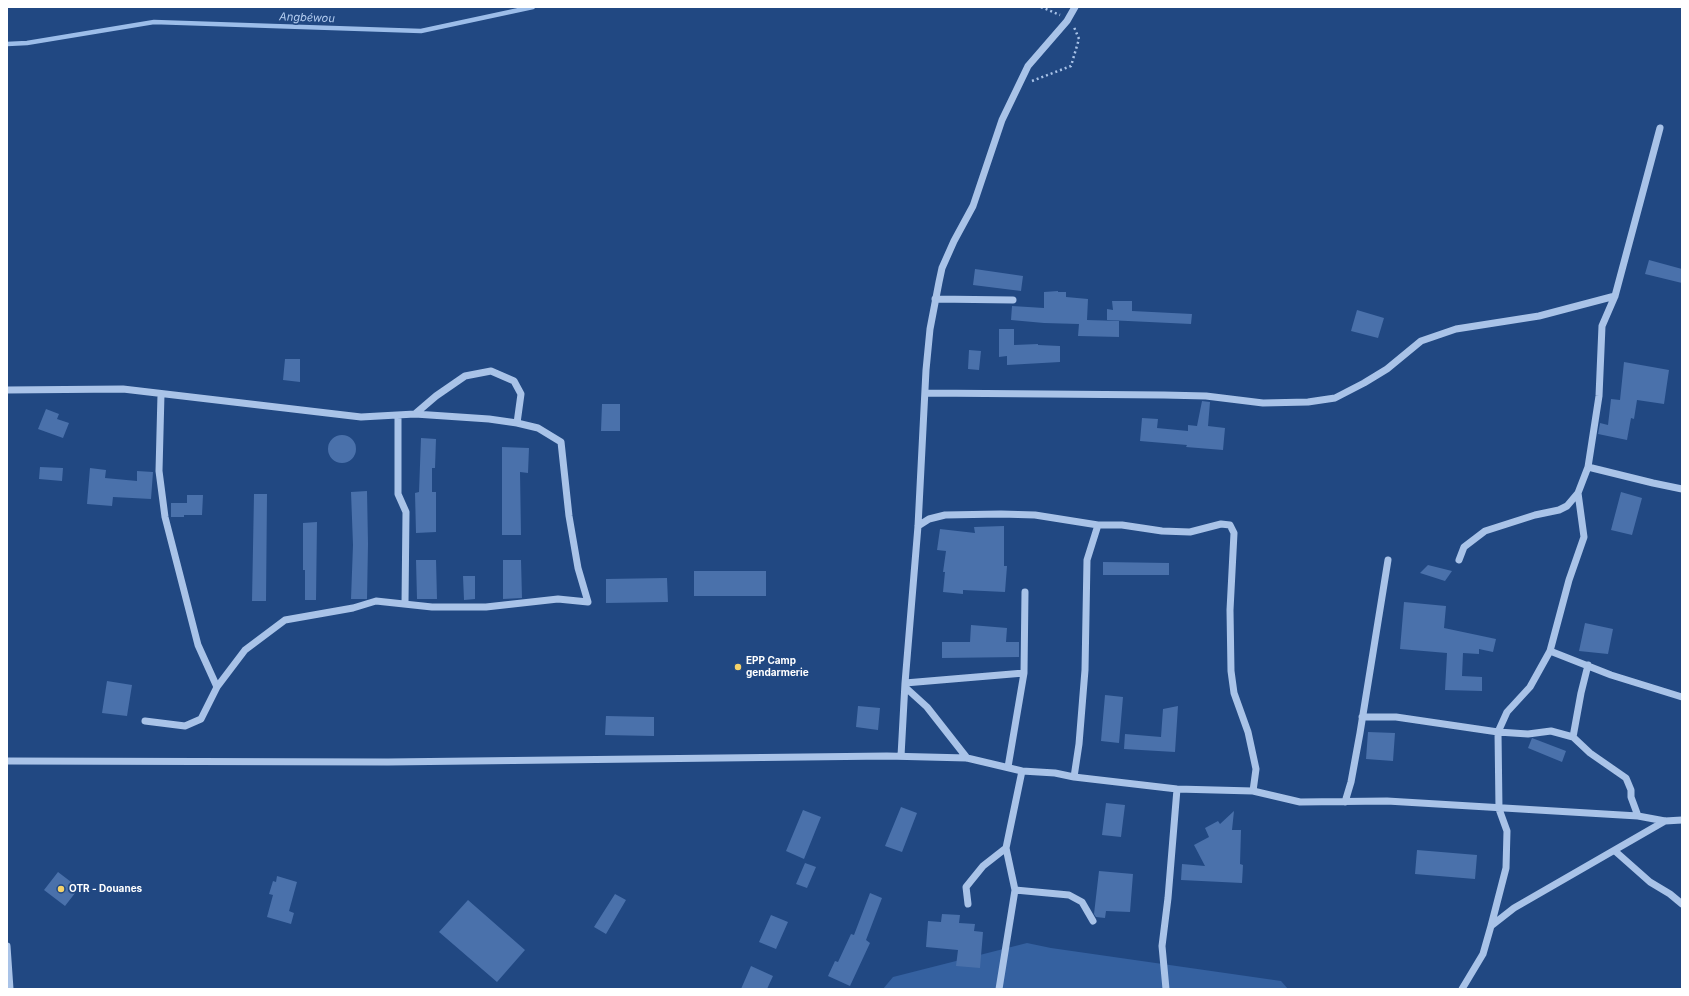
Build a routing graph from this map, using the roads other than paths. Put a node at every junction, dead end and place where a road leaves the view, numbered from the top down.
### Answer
1 (1075, 7) edge
2 (1660, 128) dead end
3 (1615, 296) junction
4 (935, 299) junction
5 (1012, 300) dead end
6 (7, 390) edge
7 (926, 393) junction
8 (162, 394) junction
9 (415, 414) junction
10 (398, 415) junction
11 (517, 423) junction
12 (1588, 467) junction
13 (1682, 489) edge
14 (1578, 494) junction
15 (1098, 525) junction
16 (918, 526) junction
17 (1388, 560) dead end
18 (1459, 560) dead end
19 (1025, 592) dead end
20 (405, 604) junction
21 (1550, 651) junction
22 (1588, 665) junction
23 (1024, 673) junction
24 (905, 685) junction
25 (217, 687) junction
26 (1682, 697) edge
27 (1362, 717) junction
28 (145, 721) dead end
29 (1498, 732) junction
30 (1573, 737) junction
31 (901, 756) junction
32 (967, 758) junction
33 (7, 761) edge
34 (1008, 767) junction
35 (1022, 771) junction
36 (1074, 777) junction
37 (1177, 790) junction
38 (1253, 791) junction
39 (1345, 802) junction
40 (1499, 809) junction
41 (1638, 816) junction
42 (1682, 820) edge
43 (1665, 821) junction
44 (1006, 848) junction
45 (1615, 851) junction
46 (1015, 890) junction
47 (968, 904) dead end
48 (1682, 904) edge
49 (1093, 921) dead end
50 (1491, 926) junction
51 (7, 946) edge
52 (10, 989) edge
53 (999, 989) edge
54 (1166, 989) edge
55 (1462, 989) edge
56 (1468, 989) edge

1 - 4 street
2 - 3 street
3 - 7 street
3 - 12 street
4 - 5 street
4 - 7 street
6 - 8 street
7 - 16 street
8 - 10 street
8 - 25 street
9 - 10 street
9 - 11 street
9 - 11 street
10 - 20 street
11 - 20 street
12 - 13 street
12 - 14 street
14 - 18 street
14 - 21 street
15 - 16 street
15 - 36 street
15 - 38 street
16 - 24 street
17 - 27 street
19 - 23 street
20 - 25 street
21 - 22 street
21 - 29 street
22 - 26 street
22 - 30 street
23 - 24 street
23 - 34 street
24 - 31 street
24 - 32 street
25 - 28 street
27 - 29 street
27 - 39 street
29 - 30 street
29 - 40 street
30 - 41 street
31 - 32 street
31 - 33 street
32 - 34 street
34 - 35 street
35 - 36 street
35 - 44 street
36 - 37 street
37 - 38 street
37 - 54 street
38 - 39 street
39 - 40 street
40 - 41 street
40 - 50 street
41 - 43 street
42 - 43 street
43 - 45 street
44 - 46 street
44 - 47 street
45 - 48 street
45 - 50 street
46 - 49 street
46 - 53 street
50 - 55 street
51 - 52 street
55 - 56 street

